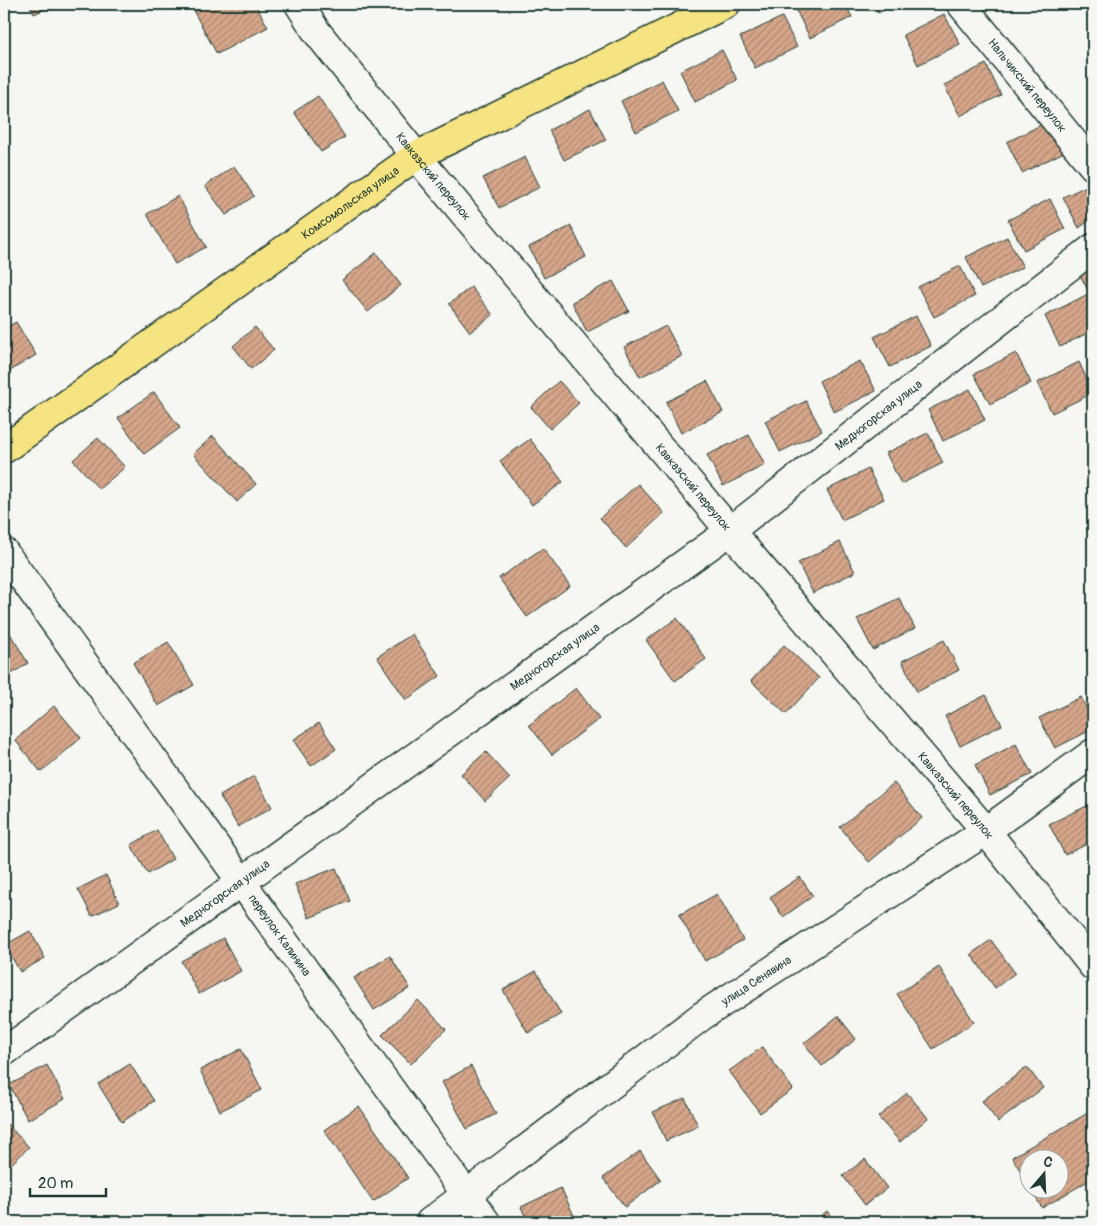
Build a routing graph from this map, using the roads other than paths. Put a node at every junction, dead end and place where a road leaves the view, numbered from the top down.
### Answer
1 (299, 4) edge
2 (726, 4) edge
3 (962, 4) edge
4 (416, 156) junction
5 (1093, 166) edge
6 (1093, 248) edge
7 (4, 449) edge
8 (730, 531) junction
9 (4, 552) edge
10 (1093, 753) edge
11 (986, 832) junction
12 (241, 882) junction
13 (1093, 966) edge
14 (4, 1052) edge
15 (467, 1196) junction
16 (430, 1222) edge
17 (486, 1222) edge

1 - 4 street, Кавказский переулок
2 - 4 main road, Комсомольская улица
3 - 5 street, Нальчикский переулок
4 - 7 main road, Комсомольская улица
4 - 8 street, Кавказский переулок
6 - 8 street, Медногорская улица
8 - 11 street, Кавказский переулок
8 - 12 street, Медногорская улица
9 - 12 street, переулок Калинина
10 - 11 street, улица Сенявина
11 - 13 street, Кавказский переулок
11 - 15 street, улица Сенявина
12 - 14 street, Медногорская улица
12 - 15 street, переулок Калинина
15 - 16 street, улица Сенявина
15 - 17 street, переулок Калинина

